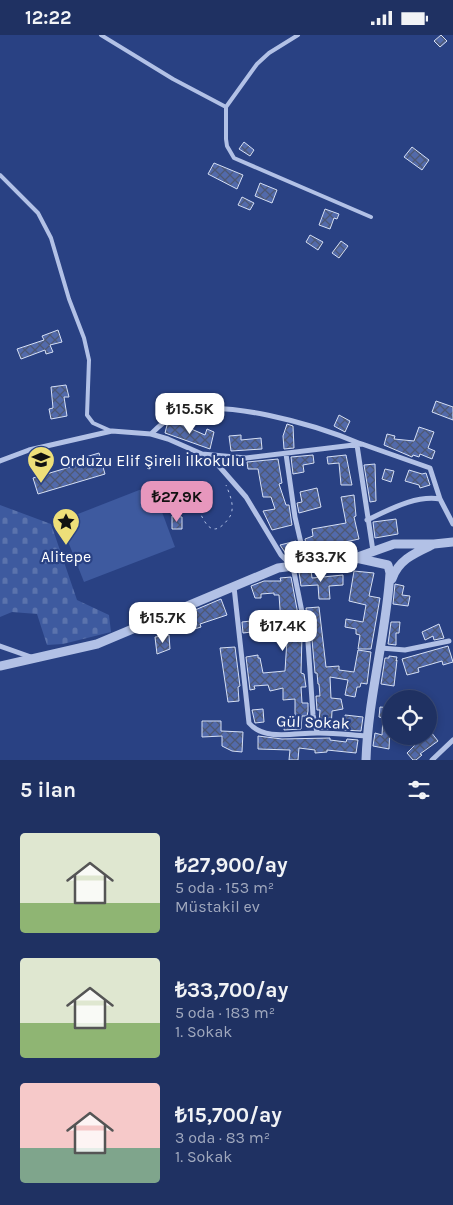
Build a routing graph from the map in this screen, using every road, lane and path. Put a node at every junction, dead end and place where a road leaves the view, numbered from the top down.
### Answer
1 (101, 35) edge
2 (298, 35) edge
3 (226, 107) junction
4 (0, 175) edge
5 (371, 217) dead end
6 (112, 431) junction
7 (151, 434) junction
8 (359, 444) junction
9 (202, 454) junction
10 (286, 454) junction
11 (0, 461) edge
12 (225, 483) dead end
13 (168, 496) dead end
14 (440, 499) junction
15 (367, 520) junction
16 (453, 524) edge
17 (453, 542) edge
18 (434, 544) junction
19 (390, 545) junction
20 (373, 551) junction
21 (355, 557) junction
22 (402, 562) junction
23 (314, 563) junction
24 (388, 565) junction
25 (293, 567) junction
26 (234, 587) junction
27 (389, 591) junction
28 (449, 641) dead end
29 (0, 646) edge
30 (381, 648) junction
31 (32, 657) junction
32 (0, 665) edge
33 (317, 732) junction
34 (366, 736) junction
35 (453, 740) edge
36 (366, 760) edge
37 (432, 760) edge

1 - 3 lane
2 - 3 lane
3 - 5 lane
4 - 6 lane
6 - 7 street
6 - 11 street
7 - 8 street
7 - 9 street
8 - 10 street
8 - 14 street
8 - 15 street
9 - 10 street
9 - 25 street
10 - 23 street
12 - 13 path
14 - 15 street
14 - 16 street
15 - 20 street
17 - 18 street
18 - 19 street
18 - 22 street
19 - 20 street
19 - 22 street
19 - 24 street
20 - 21 street
21 - 23 street
21 - 24 street
22 - 24 street
22 - 27 street
23 - 25 street
24 - 27 street
25 - 26 street
25 - 33 street
26 - 31 street
26 - 33 street, Gül Sokak
27 - 30 street
28 - 30 street
29 - 31 street
30 - 34 street
31 - 32 street
33 - 34 street, Gül Sokak
34 - 36 street
35 - 37 street

